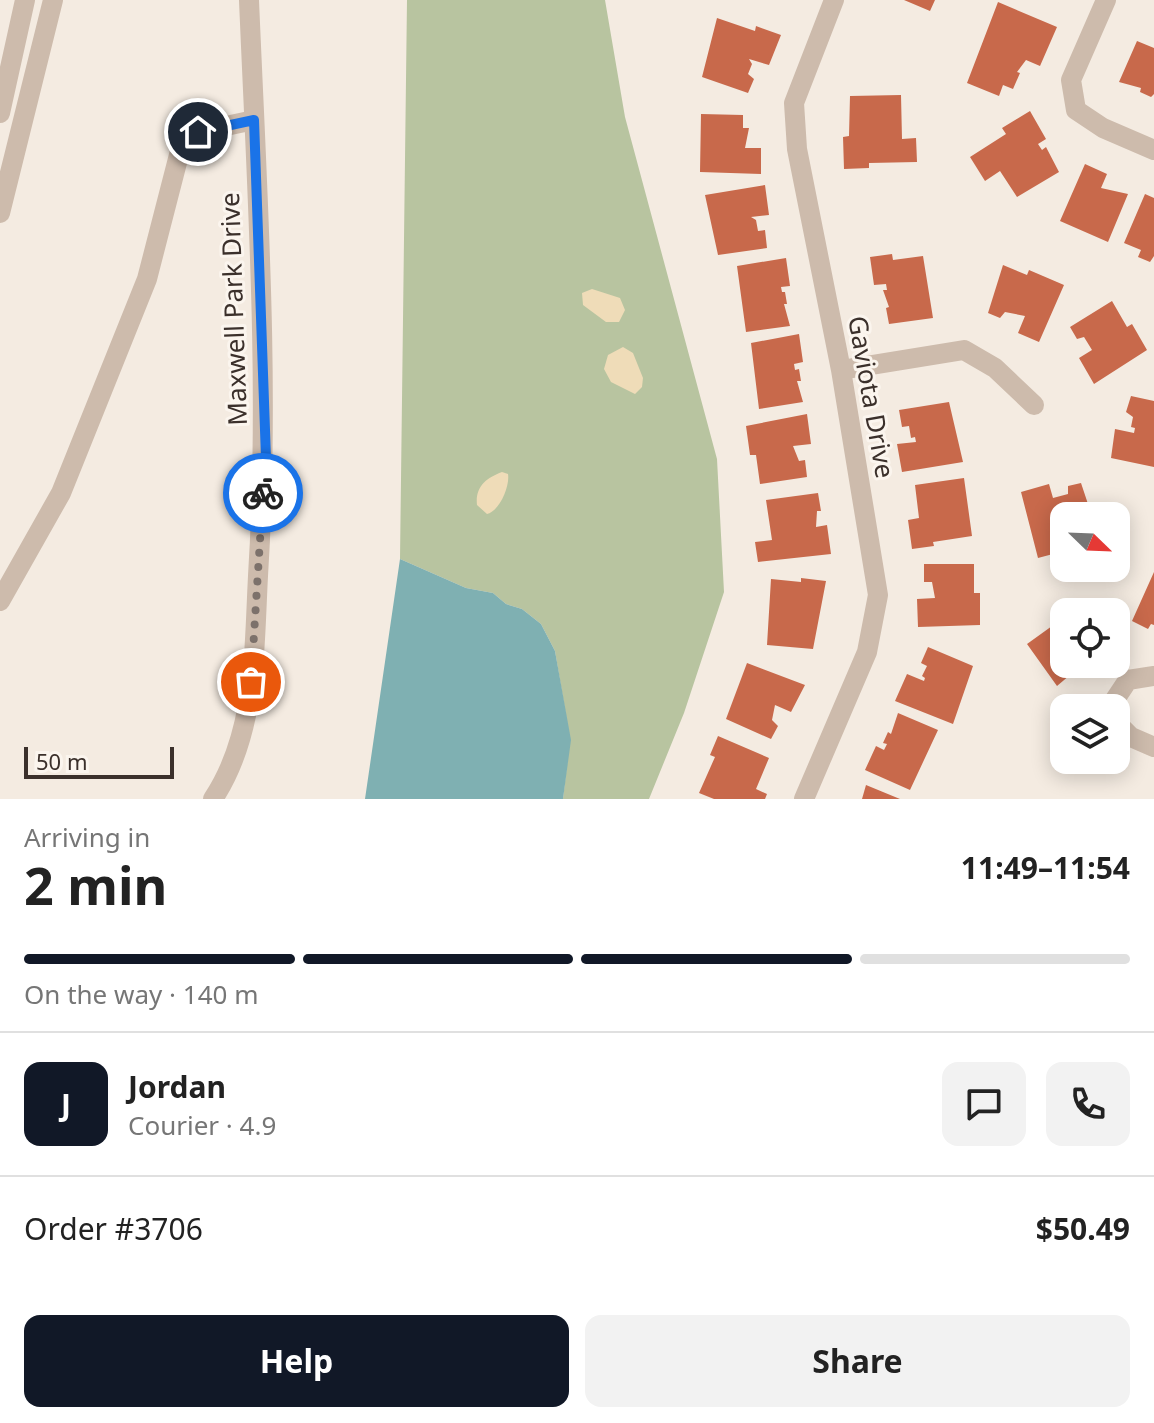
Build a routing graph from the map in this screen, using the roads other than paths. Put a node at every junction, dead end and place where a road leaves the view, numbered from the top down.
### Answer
1 (25, 0) edge
2 (53, 0) edge
3 (249, 0) edge
4 (1106, 0) edge
5 (826, 3) edge
6 (0, 113) edge
7 (254, 120) junction
8 (1154, 150) edge
9 (0, 213) edge
10 (841, 370) junction
11 (1034, 405) dead end
12 (0, 601) edge
13 (1154, 676) edge
14 (1119, 694) edge
15 (1130, 736) edge
16 (1154, 747) edge
17 (213, 799) edge
18 (804, 799) edge

1 - 6 street
2 - 9 street
3 - 7 street, Maxwell Park Drive
4 - 8 street
5 - 10 street, Gaviota Drive
7 - 12 street
7 - 17 street, Maxwell Park Drive
10 - 11 street
10 - 18 street, Gaviota Drive
13 - 14 street
15 - 16 street

